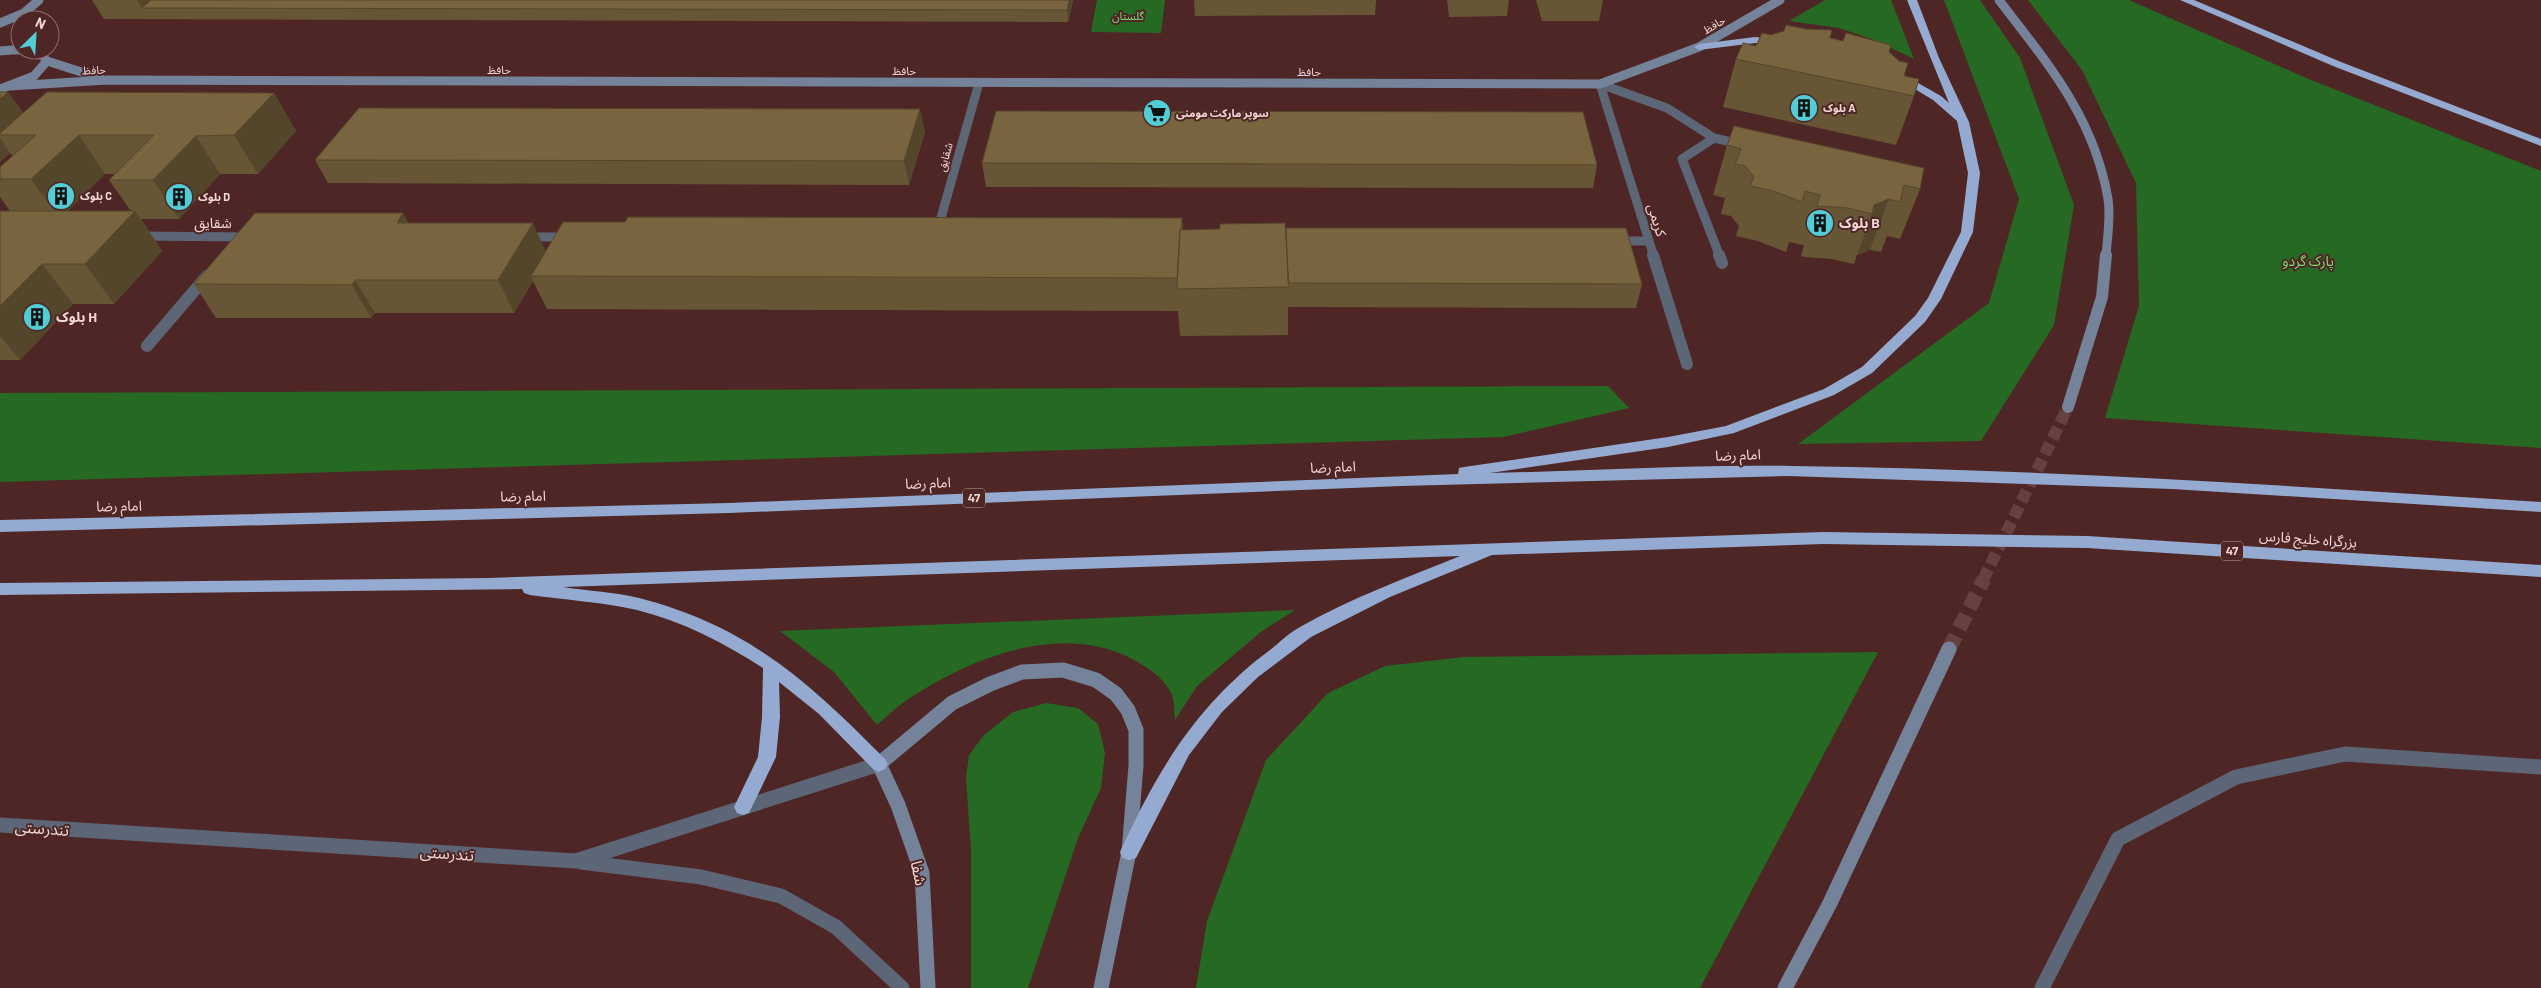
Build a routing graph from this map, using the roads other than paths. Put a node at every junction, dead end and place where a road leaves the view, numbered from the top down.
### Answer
1 (39, 0) edge
2 (1780, 0) edge
3 (1912, 0) edge
4 (1999, 0) edge
5 (2185, 0) edge
6 (30, 10) edge
7 (1789, 43) edge
8 (1699, 47) junction
9 (47, 61) joint
10 (1892, 73) edge
11 (107, 80) junction
12 (979, 83) junction
13 (1600, 84) junction
14 (10, 86) junction
15 (0, 89) edge
16 (1963, 122) junction
17 (1714, 138) junction
18 (2541, 143) edge
19 (1751, 146) edge
20 (125, 236) edge
21 (241, 237) junction
22 (261, 237) edge
23 (509, 237) edge
24 (578, 238) edge
25 (935, 238) edge
26 (1600, 240) edge
27 (1649, 241) junction
28 (228, 251) edge
29 (1722, 263) dead end
30 (216, 266) edge
31 (147, 346) dead end
32 (1688, 364) dead end
33 (2068, 407) tunnel mouth
34 (1401, 482) junction
35 (2541, 507) edge
36 (0, 526) edge
37 (1497, 548) junction
38 (2541, 571) edge
39 (489, 584) junction
40 (0, 589) edge
41 (1949, 649) tunnel mouth
42 (771, 665) junction
43 (878, 764) junction
44 (2541, 767) edge
45 (743, 807) junction
46 (0, 825) edge
47 (1129, 852) junction
48 (576, 861) junction
49 (902, 988) edge
50 (928, 988) edge
51 (1101, 988) edge
52 (1785, 988) edge
53 (2042, 988) edge

1 - 6 street
2 - 8 street, حافظ
3 - 16 highway
4 - 33 street
5 - 18 highway
7 - 8 highway
8 - 13 street, حافظ
9 - 11 street
9 - 14 street
10 - 16 highway
11 - 12 street, حافظ
11 - 14 street, حافظ
12 - 13 street, حافظ
12 - 25 street, شقایق
13 - 17 street
13 - 27 street, کریمی
14 - 15 street
16 - 34 highway
17 - 19 street
17 - 29 street
20 - 21 street, شقایق
21 - 22 street, شقایق
21 - 28 street
23 - 24 street
26 - 27 street
27 - 32 street, کریمی
30 - 31 street
34 - 35 highway, امام رضا / 47
34 - 36 highway, امام رضا / 47
37 - 38 highway, بزرگراه خلیج فارس / 47
37 - 39 highway, 47
37 - 47 highway
39 - 40 highway, 47
39 - 42 highway
41 - 52 street
42 - 43 highway
42 - 45 highway
43 - 45 street, تندرستی
43 - 47 street
43 - 50 street, شفا
44 - 53 street
45 - 48 street, تندرستی
46 - 48 street, تندرستی
47 - 51 street
48 - 49 street

